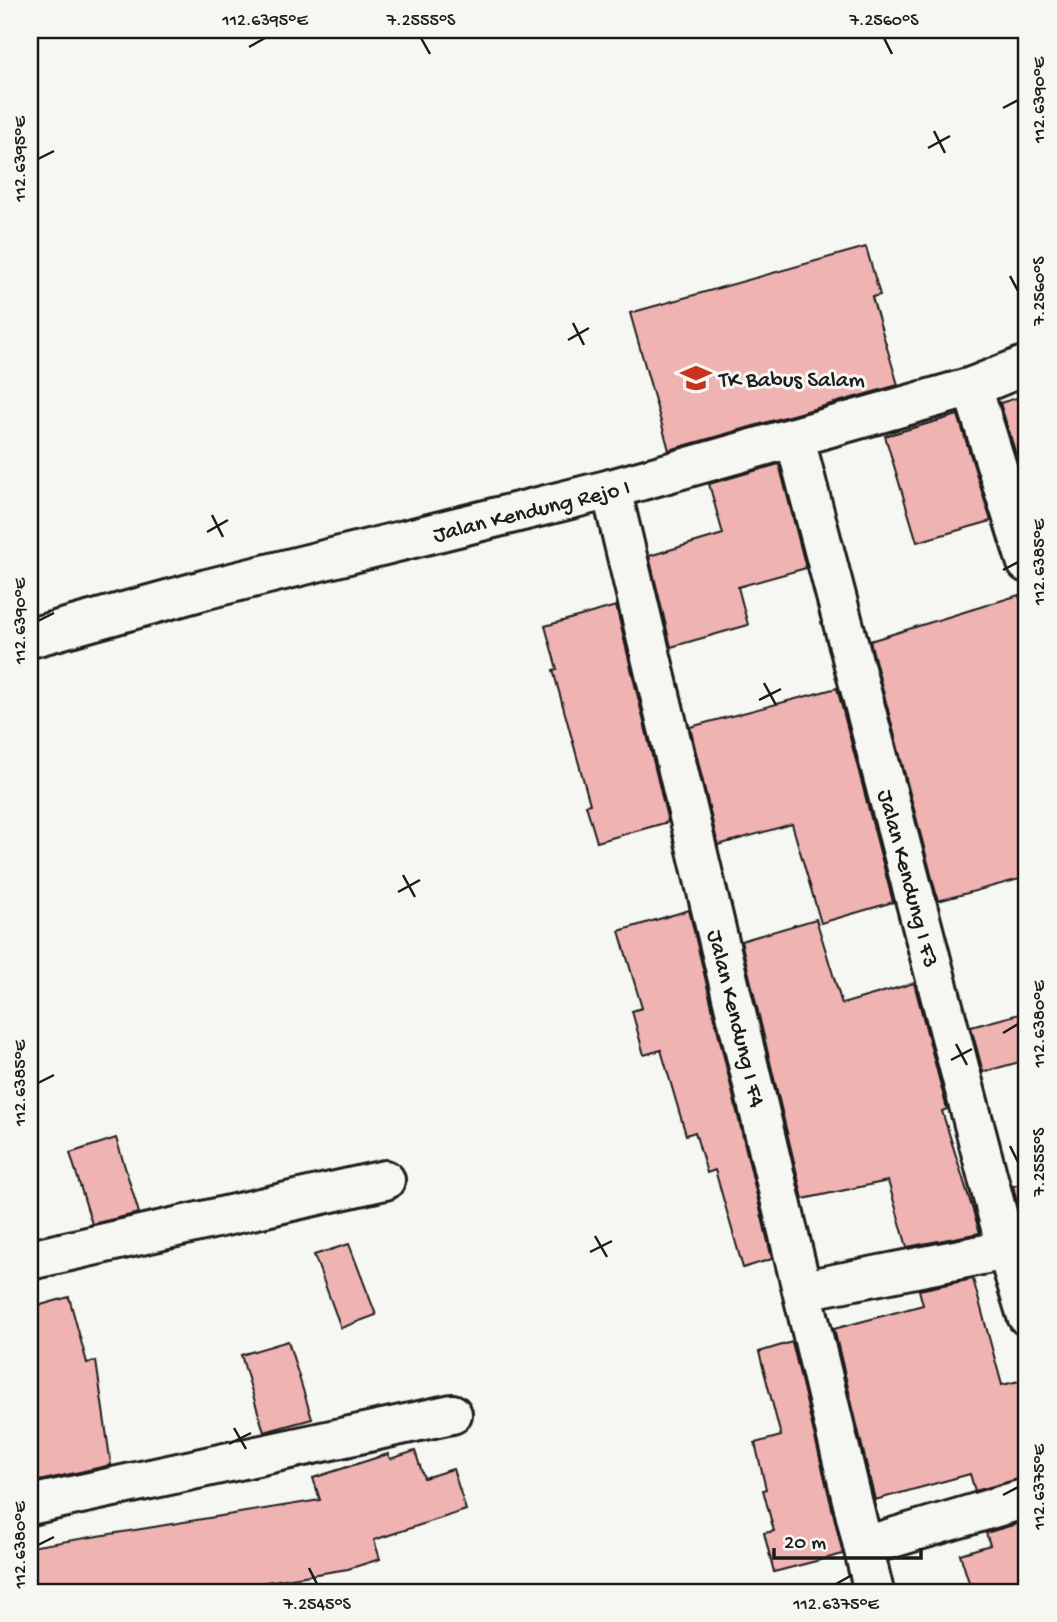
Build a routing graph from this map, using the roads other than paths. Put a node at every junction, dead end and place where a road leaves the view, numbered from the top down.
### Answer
1 (1027, 365) edge
2 (972, 387) junction
3 (795, 439) junction
4 (611, 489) junction
5 (1027, 563) edge
6 (30, 638) edge
7 (385, 1180) dead end
8 (1017, 1248) edge
9 (30, 1259) edge
10 (804, 1290) junction
11 (1027, 1316) edge
12 (452, 1414) dead end
13 (1027, 1497) edge
14 (30, 1505) edge
15 (865, 1546) junction
16 (874, 1592) edge

1 - 2 street, Jalan Kendung Rejo I
2 - 3 street, Jalan Kendung Rejo I
2 - 5 street
3 - 4 street, Jalan Kendung Rejo I
3 - 8 street, Jalan Kendung I F3
4 - 6 street, Jalan Kendung Rejo I
4 - 10 street, Jalan Kendung I F4
7 - 9 street
8 - 10 street
8 - 11 street, Jalan Kendung I F3
10 - 15 street, Jalan Kendung I F4
12 - 14 street
13 - 15 street
15 - 16 street, Jalan Kendung I F4

